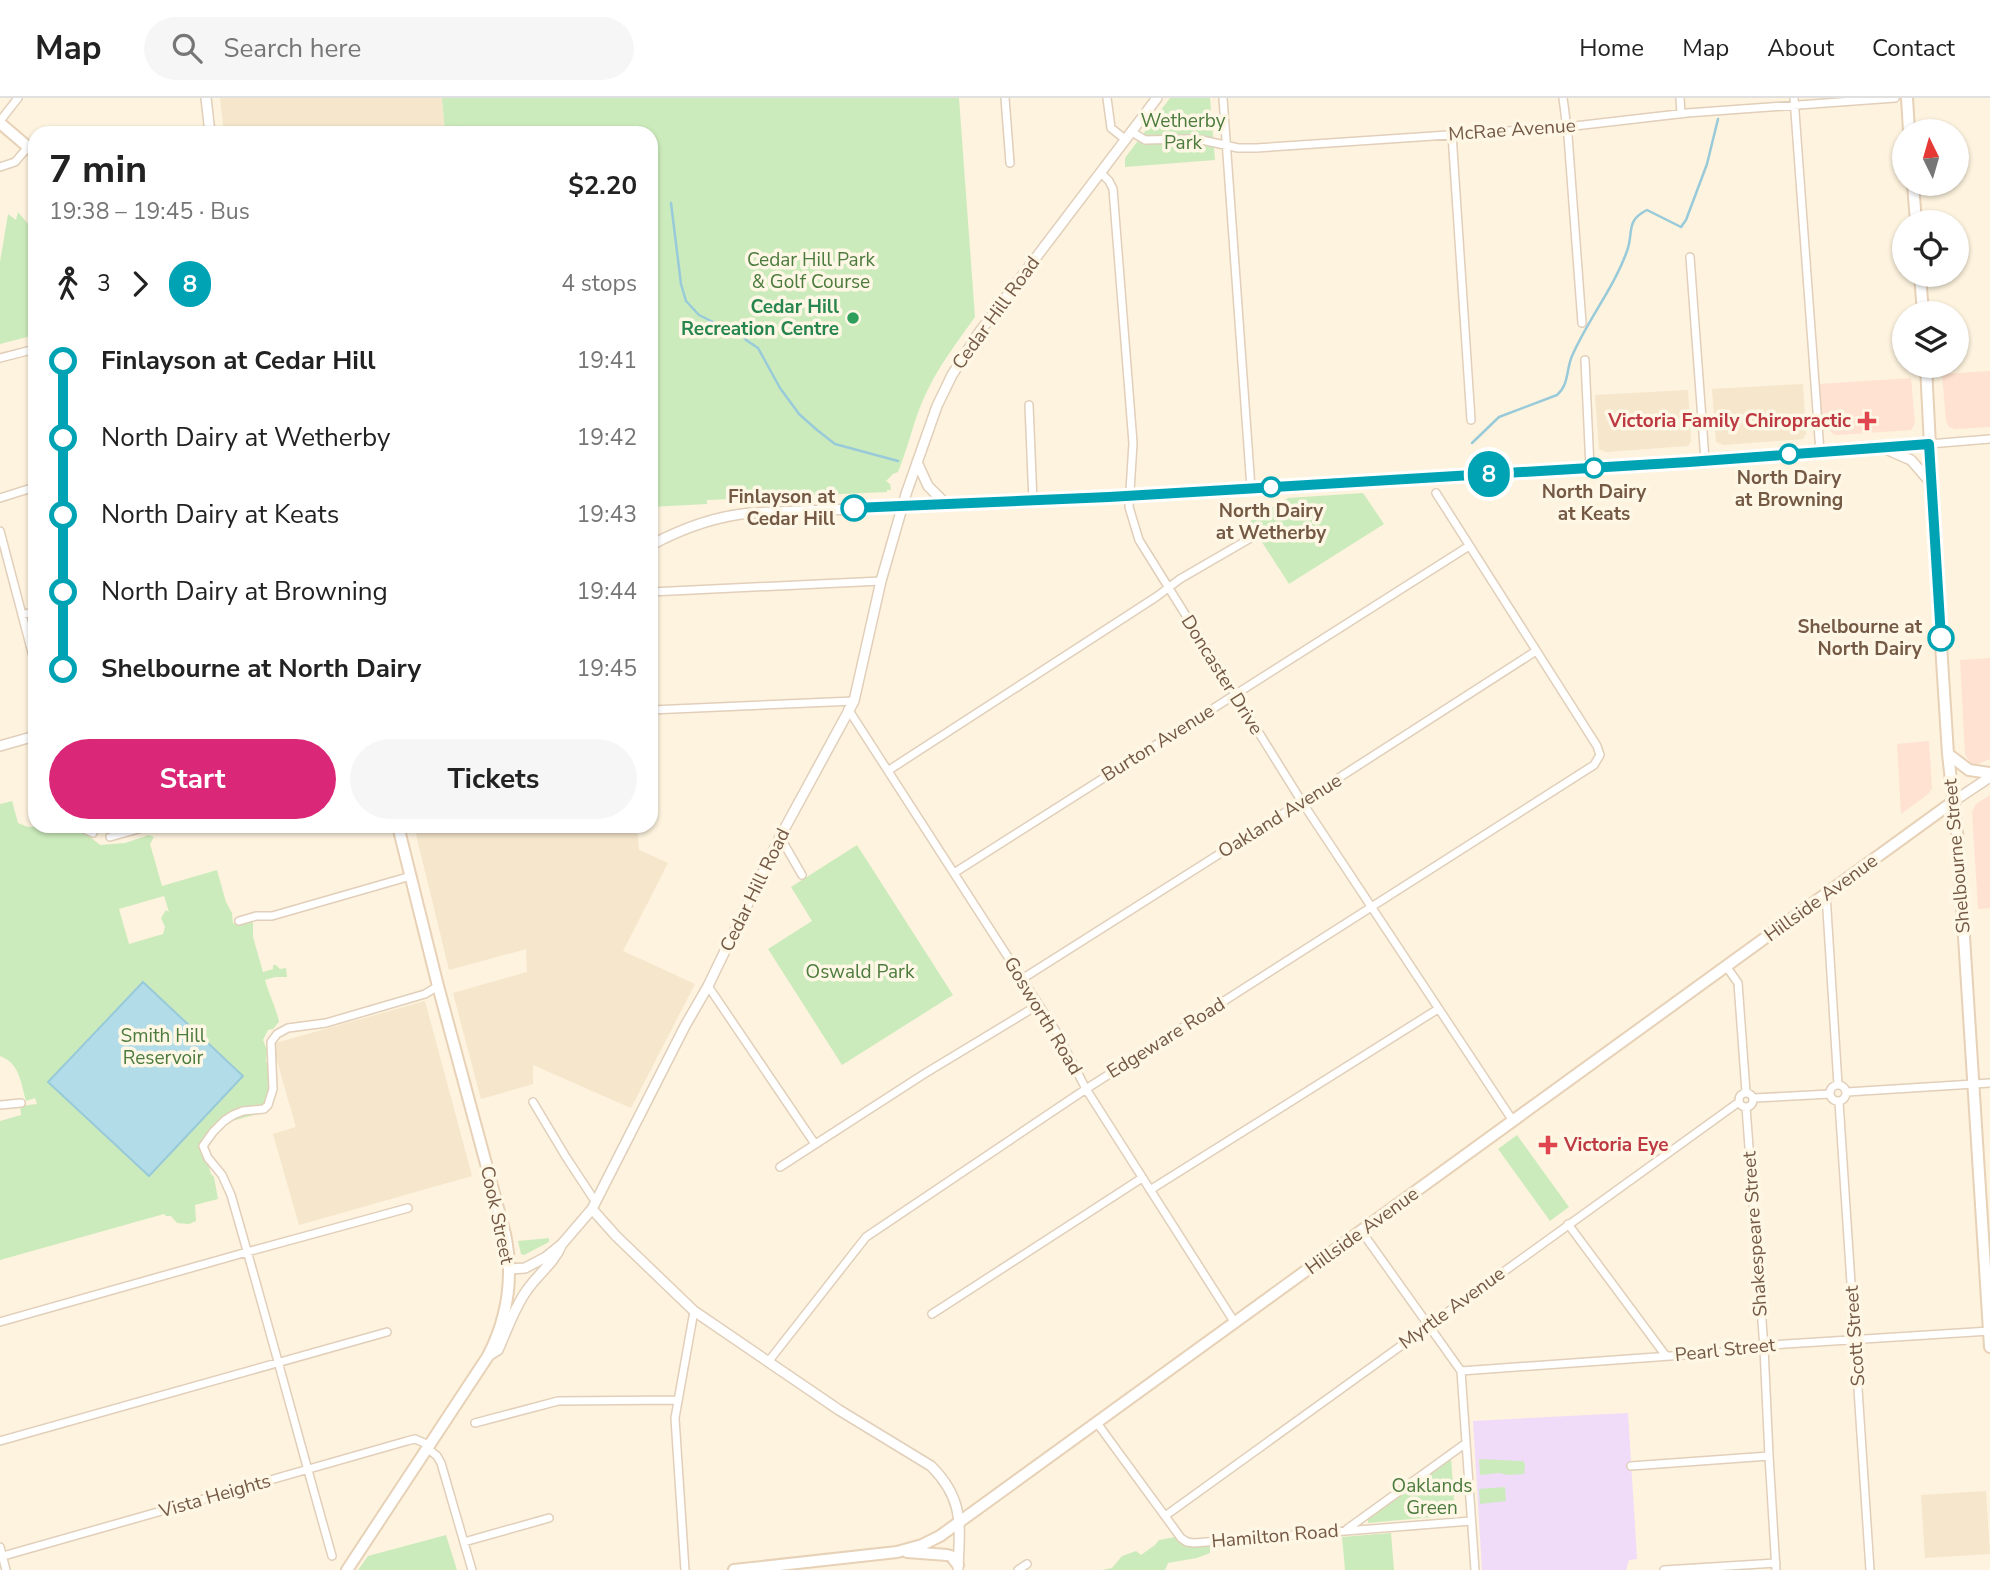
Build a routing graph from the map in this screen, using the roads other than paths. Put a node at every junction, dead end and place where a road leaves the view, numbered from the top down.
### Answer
1 (18, 98) edge
2 (206, 98) edge
3 (1005, 98) edge
4 (1107, 98) edge
5 (1157, 98) edge
6 (1223, 98) edge
7 (1563, 98) edge
8 (1680, 98) edge
9 (1895, 98) edge
10 (1907, 98) edge
11 (1794, 102) edge
12 (1681, 114) junction
13 (1908, 119) edge
14 (0, 122) edge
15 (204, 126) edge
16 (208, 126) edge
17 (1566, 127) junction
18 (1452, 135) junction
19 (1129, 136) junction
20 (1226, 145) junction
21 (28, 146) edge
22 (28, 153) edge
23 (1010, 163) dead end
24 (0, 167) edge
25 (1101, 173) junction
26 (1690, 257) dead end
27 (1583, 323) dead end
28 (28, 351) edge
29 (0, 358) edge
30 (1585, 360) dead end
31 (1926, 378) edge
32 (1030, 405) dead end
33 (1471, 420) dead end
34 (1990, 439) edge
35 (1929, 444) junction
36 (1883, 448) junction
37 (1820, 452) junction
38 (1705, 460) junction
39 (917, 462) junction
40 (1590, 468) junction
41 (1931, 483) junction
42 (1251, 488) junction
43 (28, 489) edge
44 (1436, 493) dead end
45 (1129, 496) junction
46 (0, 498) edge
47 (1033, 502) junction
48 (947, 505) junction
49 (902, 506) junction
50 (0, 531) edge
51 (1249, 539) dead end
52 (658, 542) edge
53 (1469, 546) junction
54 (881, 581) junction
55 (1168, 587) junction
56 (658, 592) edge
57 (28, 613) edge
58 (22, 615) junction
59 (28, 638) edge
60 (1536, 651) junction
61 (1235, 694) junction
62 (851, 705) junction
63 (658, 710) edge
64 (28, 738) edge
65 (0, 746) edge
66 (1948, 754) junction
67 (889, 771) junction
68 (1990, 775) edge
69 (1954, 801) junction
70 (1302, 802) junction
71 (124, 833) edge
72 (400, 833) edge
73 (110, 837) dead end
74 (780, 837) junction
75 (954, 873) junction
76 (802, 874) dead end
77 (411, 876) junction
78 (1826, 894) junction
79 (1371, 907) junction
80 (239, 921) dead end
81 (1726, 966) junction
82 (1022, 979) junction
83 (438, 986) junction
84 (708, 986) junction
85 (1038, 1005) junction
86 (1438, 1009) junction
87 (1990, 1083) edge
88 (1973, 1084) junction
89 (1838, 1085) junction
90 (1086, 1089) junction
91 (1746, 1092) junction
92 (1847, 1093) junction
93 (1830, 1094) junction
94 (1754, 1098) junction
95 (533, 1102) dead end
96 (1839, 1102) junction
97 (21, 1103) dead end
98 (0, 1105) edge
99 (1743, 1105) junction
100 (1513, 1121) junction
101 (815, 1144) junction
102 (780, 1167) dead end
103 (1142, 1178) junction
104 (1150, 1190) junction
105 (594, 1205) junction
106 (408, 1208) dead end
107 (1568, 1224) junction
108 (1362, 1232) junction
109 (562, 1244) junction
110 (247, 1251) junction
111 (510, 1269) junction
112 (694, 1311) junction
113 (932, 1314) dead end
114 (0, 1322) edge
115 (1235, 1323) junction
116 (1428, 1325) junction
117 (1989, 1331) edge
118 (387, 1332) dead end
119 (1855, 1339) junction
120 (1990, 1347) edge
121 (1764, 1348) junction
122 (488, 1356) junction
123 (1666, 1356) junction
124 (279, 1361) junction
125 (768, 1362) junction
126 (1461, 1371) junction
127 (678, 1400) junction
128 (475, 1423) dead end
129 (1097, 1423) junction
130 (0, 1441) edge
131 (1465, 1443) junction
132 (428, 1447) junction
133 (1769, 1456) junction
134 (1631, 1466) dead end
135 (306, 1470) junction
136 (1165, 1516) junction
137 (549, 1518) dead end
138 (1471, 1521) junction
139 (960, 1522) junction
140 (1346, 1530) junction
141 (464, 1542) junction
142 (0, 1547) edge
143 (897, 1552) junction
144 (332, 1556) dead end
145 (1, 1557) edge
146 (1027, 1564) dead end
147 (1776, 1566) edge
148 (958, 1567) edge
149 (6, 1570) edge
150 (347, 1570) edge
151 (472, 1570) edge
152 (685, 1570) edge
153 (734, 1570) edge
154 (1018, 1570) edge
155 (1475, 1570) edge
156 (1664, 1570) edge
157 (1870, 1570) edge

1 - 14 street
2 - 15 street
2 - 16 street
3 - 23 street
4 - 19 street
5 - 19 street, Cedar Hill Road
6 - 20 street
7 - 17 street
8 - 12 street
9 - 11 street, McRae Avenue
10 - 13 main road
11 - 12 street, McRae Avenue
11 - 37 street
12 - 17 street, McRae Avenue
14 - 21 main road
17 - 18 street, McRae Avenue
17 - 27 street
18 - 20 street, McRae Avenue
18 - 33 street
19 - 20 street, McRae Avenue
19 - 25 street, Cedar Hill Road
20 - 42 street
22 - 24 street
25 - 39 street, Cedar Hill Road
25 - 45 street, Doncaster Drive
26 - 38 street
28 - 29 street
30 - 40 street
31 - 35 main road, Shelbourne Street
32 - 47 street
34 - 35 street
35 - 36 street
35 - 41 main road, Shelbourne Street
36 - 37 street
36 - 41 street
37 - 38 street
38 - 40 street
39 - 48 street
39 - 49 street, Cedar Hill Road
40 - 42 street
41 - 66 main road, Shelbourne Street
42 - 45 street
43 - 46 street
44 - 53 street
45 - 47 street
45 - 55 street, Doncaster Drive
47 - 48 street
48 - 49 street
49 - 52 street
49 - 54 street, Cedar Hill Road
50 - 58 street
51 - 55 street
53 - 60 street
53 - 61 street, Burton Avenue
54 - 56 street
54 - 62 street, Cedar Hill Road
55 - 61 street, Doncaster Drive
55 - 67 street
57 - 58 street
58 - 59 street
60 - 70 street, Oakland Avenue
60 - 79 street, Edgeware Road
61 - 70 street, Doncaster Drive
61 - 75 street, Burton Avenue
62 - 63 street
62 - 67 street, Gosworth Road
62 - 74 street, Cedar Hill Road
64 - 65 street
66 - 68 main road
66 - 69 main road, Shelbourne Street
67 - 75 street, Gosworth Road
68 - 69 street
69 - 78 main road, Hillside Avenue
69 - 88 main road, Shelbourne Street
70 - 79 street, Doncaster Drive
70 - 82 street, Oakland Avenue
71 - 73 street
72 - 77 main road, Cook Street
74 - 76 street
74 - 84 street, Cedar Hill Road
75 - 82 street, Gosworth Road
77 - 80 street
77 - 83 main road, Cook Street
78 - 81 main road, Hillside Avenue
78 - 89 street
79 - 86 street, Doncaster Drive
79 - 90 street, Edgeware Road
81 - 91 street
81 - 100 main road, Hillside Avenue
82 - 85 street, Gosworth Road
83 - 110 street
83 - 111 main road, Cook Street
84 - 101 street
84 - 105 street, Cedar Hill Road
85 - 90 street, Gosworth Road
85 - 101 street
86 - 100 street, Doncaster Drive
86 - 104 street
87 - 88 street
88 - 92 street
88 - 117 main road, Shelbourne Street
89 - 92 street
89 - 93 street
90 - 103 street, Gosworth Road
90 - 125 street, Edgeware Road
91 - 94 street
91 - 99 street
92 - 96 street
93 - 94 street
93 - 96 street
94 - 99 street
95 - 105 street
96 - 119 street, Scott Street
97 - 98 street
99 - 107 street, Myrtle Avenue
99 - 121 street, Shakespeare Street
100 - 108 main road, Hillside Avenue
101 - 102 street
103 - 104 street, Gosworth Road
103 - 113 street
104 - 115 street, Gosworth Road
105 - 109 street, Cedar Hill Road
105 - 112 street
106 - 110 street
107 - 116 street, Myrtle Avenue
107 - 123 street
108 - 115 main road, Hillside Avenue
108 - 116 street
109 - 111 street
109 - 122 street
110 - 114 street
110 - 124 street
111 - 122 main road, Cook Street
112 - 125 street
112 - 127 street
115 - 129 main road, Hillside Avenue
116 - 126 street
116 - 136 street, Myrtle Avenue
117 - 119 street, Pearl Street
117 - 120 main road, Shelbourne Street
118 - 124 street
119 - 121 street, Pearl Street
119 - 157 street, Scott Street
121 - 123 street, Pearl Street
121 - 133 street, Shakespeare Street
122 - 132 main road, Cook Street
123 - 126 street, Pearl Street
124 - 130 street
124 - 135 street
125 - 139 street
126 - 131 street
127 - 128 street
127 - 152 street
129 - 136 street, Hamilton Road
129 - 139 main road, Hillside Avenue
131 - 138 street
131 - 140 street
132 - 135 street, Vista Heights
132 - 141 street
132 - 150 main road, Cook Street
133 - 134 street
133 - 147 street, Shakespeare Street
135 - 144 street
135 - 145 street, Vista Heights
136 - 140 street, Hamilton Road
137 - 141 street
138 - 140 street, Hamilton Road
138 - 155 street
139 - 143 main road, Hillside Avenue
139 - 148 street
141 - 151 street
142 - 145 street
143 - 148 main road
143 - 153 main road, Hillside Avenue
145 - 149 street
146 - 154 street
147 - 156 street

